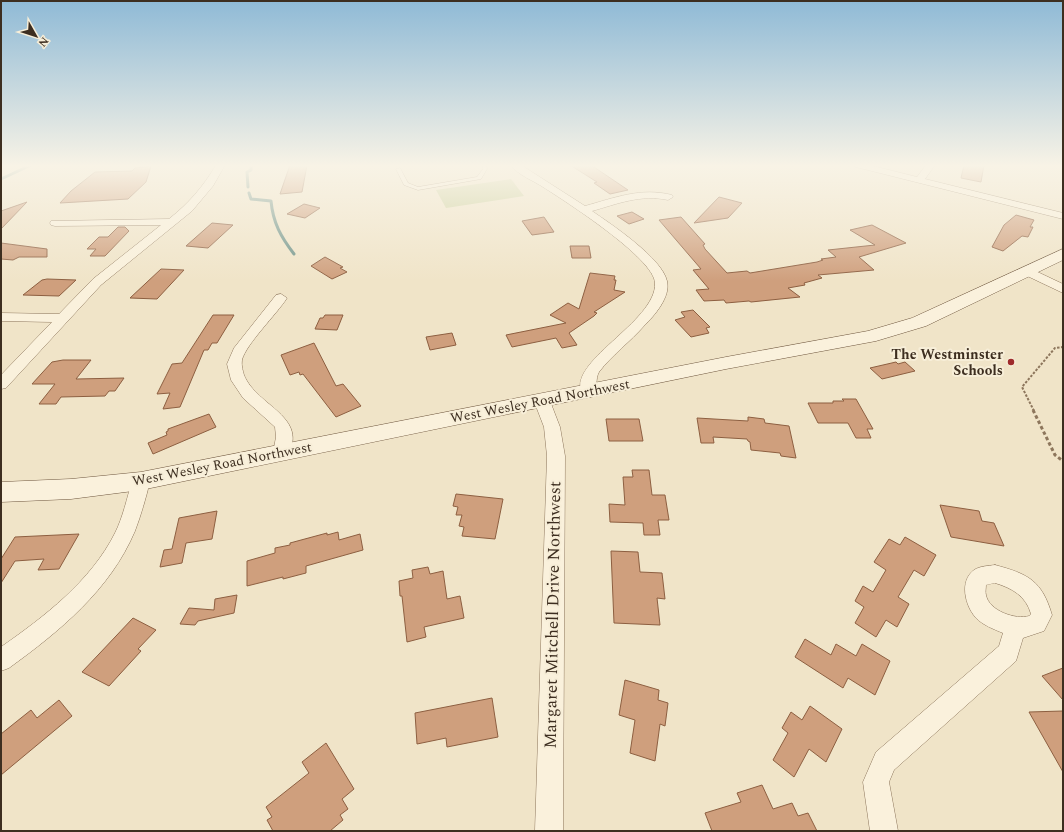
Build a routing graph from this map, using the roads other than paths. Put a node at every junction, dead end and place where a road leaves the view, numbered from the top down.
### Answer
1 (193, 204) edge
2 (574, 204) edge
3 (607, 204) edge
4 (1014, 204) edge
5 (583, 210) junction
6 (1063, 216) edge
7 (173, 222) junction
8 (55, 223) dead end
9 (1063, 254) edge
10 (1027, 271) junction
11 (1063, 288) edge
12 (281, 298) dead end
13 (1, 317) edge
14 (63, 318) junction
15 (1, 384) edge
16 (588, 391) junction
17 (542, 401) junction
18 (282, 453) junction
19 (141, 481) junction
20 (1, 492) edge
21 (1015, 628) dead end
22 (1, 660) edge
23 (549, 831) edge
24 (884, 831) edge

1 - 7 street
2 - 5 street
3 - 5 street
4 - 6 street
5 - 16 street
7 - 8 street
7 - 14 street
9 - 10 street, West Wesley Road Northwest
10 - 11 street
10 - 16 street, West Wesley Road Northwest
12 - 18 street
13 - 14 street
14 - 15 street
16 - 17 street, West Wesley Road Northwest
17 - 18 street, West Wesley Road Northwest
17 - 23 street, Margaret Mitchell Drive Northwest
18 - 19 street, West Wesley Road Northwest
19 - 20 street, West Wesley Road Northwest
19 - 22 street
21 - 24 street

